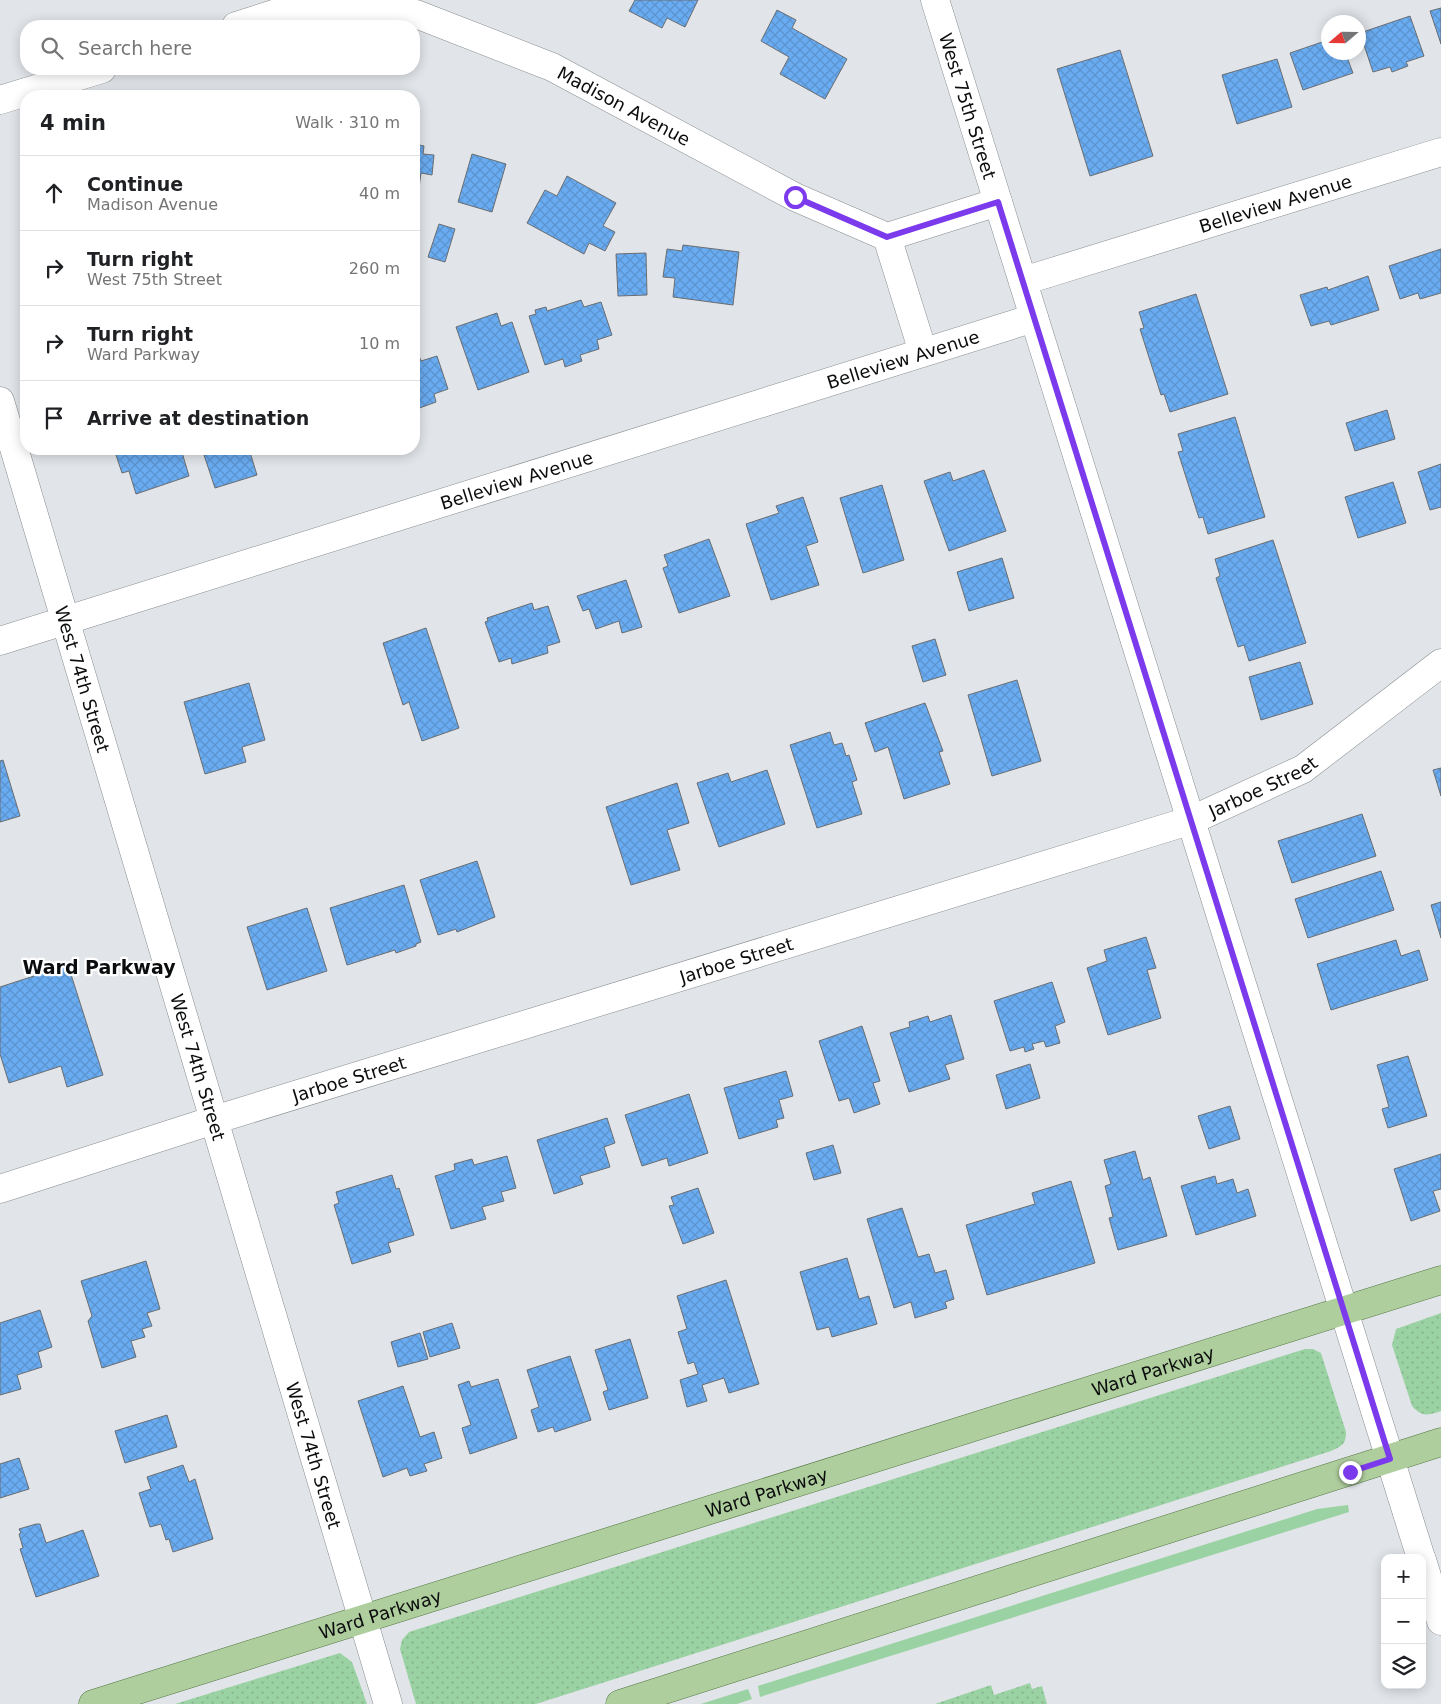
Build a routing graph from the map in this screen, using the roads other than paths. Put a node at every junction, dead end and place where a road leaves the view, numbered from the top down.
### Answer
1 (935, 0) edge
2 (255, 20) edge
3 (82, 75) edge
4 (33, 90) edge
5 (20, 94) edge
6 (0, 100) edge
7 (1441, 152) edge
8 (998, 202) junction
9 (887, 237) junction
10 (1023, 281) junction
11 (1034, 318) junction
12 (922, 352) junction
13 (0, 401) edge
14 (65, 620) junction
15 (0, 641) edge
16 (1441, 664) edge
17 (1192, 820) junction
18 (214, 1120) junction
19 (0, 1189) edge
20 (1441, 1280) edge
21 (1345, 1312) junction
22 (1441, 1442) edge
23 (1390, 1459) junction
24 (1420, 1554) edge
25 (1426, 1572) edge
26 (364, 1620) junction
27 (1441, 1621) edge
28 (93, 1704) edge
29 (388, 1704) edge
30 (620, 1704) edge

1 - 8 street, West 75th Street
2 - 9 street, Madison Avenue
3 - 4 street
5 - 6 street
7 - 10 street, Belleview Avenue
8 - 9 street
8 - 10 street, West 75th Street
9 - 12 street
10 - 11 street, West 75th Street
11 - 12 street, Belleview Avenue
11 - 17 street, West 75th Street
12 - 14 street, Belleview Avenue
13 - 14 street, West 74th Street
14 - 15 street, Belleview Avenue
14 - 18 street, West 74th Street
16 - 17 street, Jarboe Street
17 - 18 street, Jarboe Street
17 - 21 street, West 75th Street
18 - 19 street, Jarboe Street
18 - 26 street, West 74th Street
20 - 21 main road, Ward Parkway
21 - 23 street, West 75th Street
21 - 26 main road, Ward Parkway
22 - 23 main road
23 - 24 street, West 75th Street
23 - 30 main road
25 - 27 street, West 75th Street
26 - 28 main road, Ward Parkway
26 - 29 street, West 74th Street

